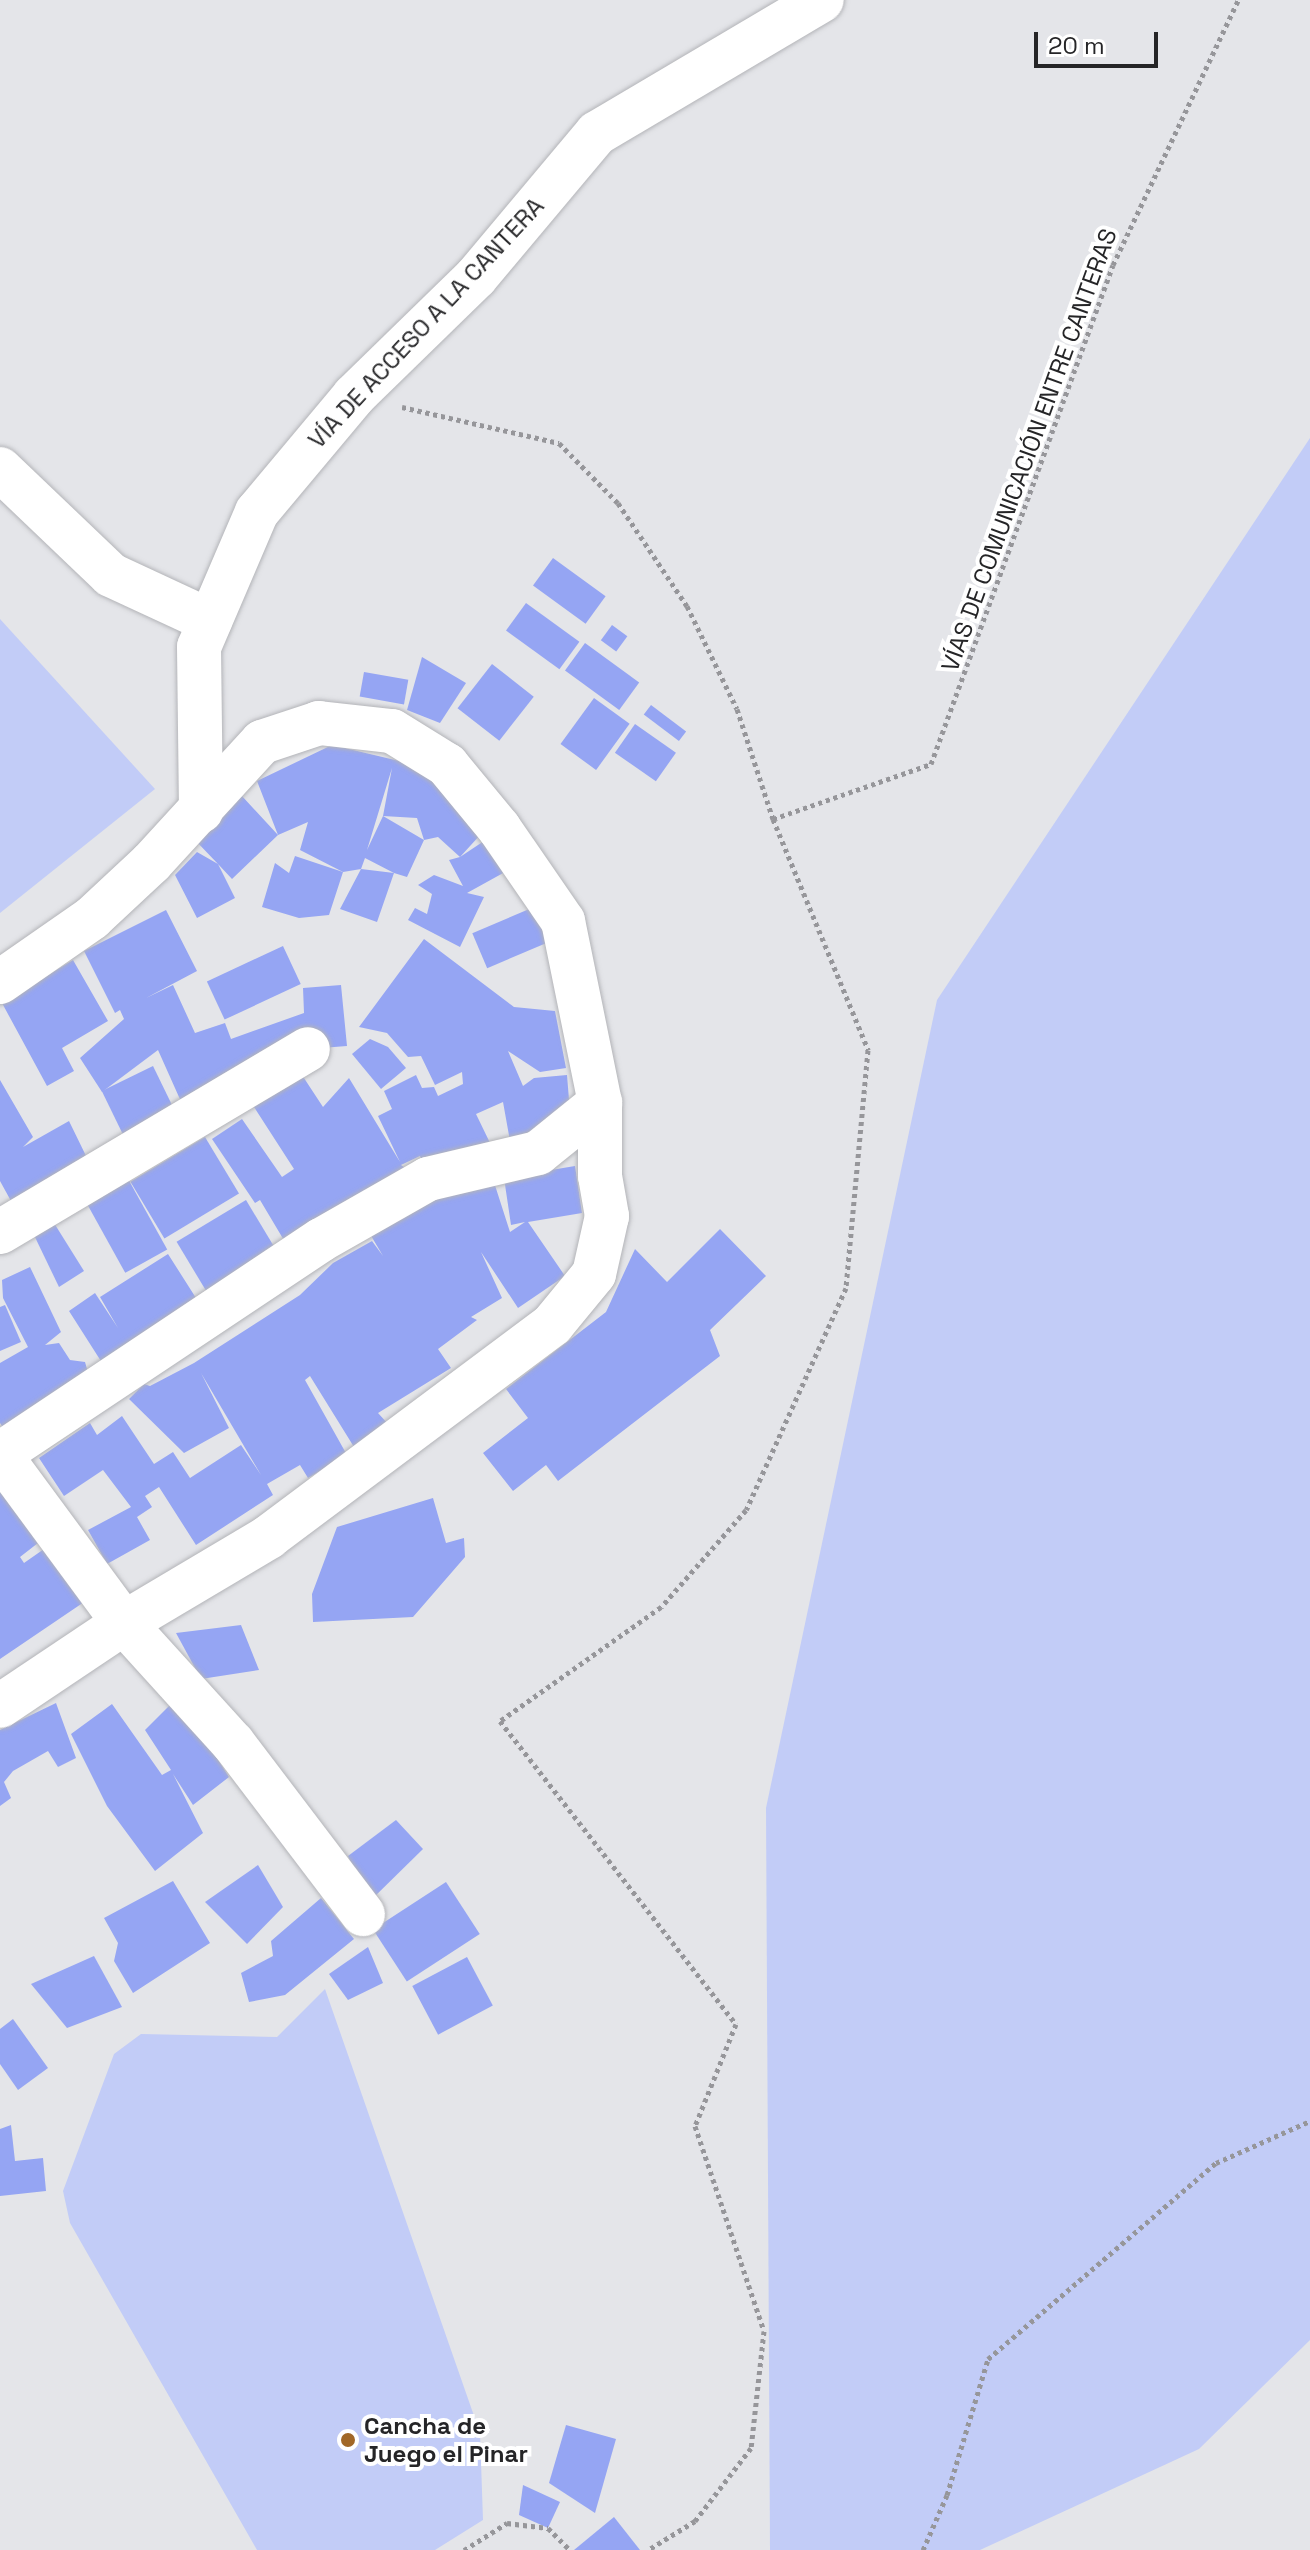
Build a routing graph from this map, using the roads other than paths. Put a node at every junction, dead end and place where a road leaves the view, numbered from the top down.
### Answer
1 (822, 0) edge
2 (0, 469) edge
3 (210, 621) junction
4 (201, 811) junction
5 (0, 982) edge
6 (308, 1049) dead end
7 (600, 1103) junction
8 (0, 1232) edge
9 (0, 1454) edge
10 (124, 1623) junction
11 (0, 1706) edge
12 (363, 1914) dead end

1 - 3 street, VÍA DE ACCESO A LA CANTERA
2 - 3 street
3 - 4 street, VÍA DE ACCESO A LA CANTERA
4 - 5 street
4 - 7 street
6 - 8 street
7 - 9 street
7 - 10 street
9 - 10 street
10 - 11 street
10 - 12 street

